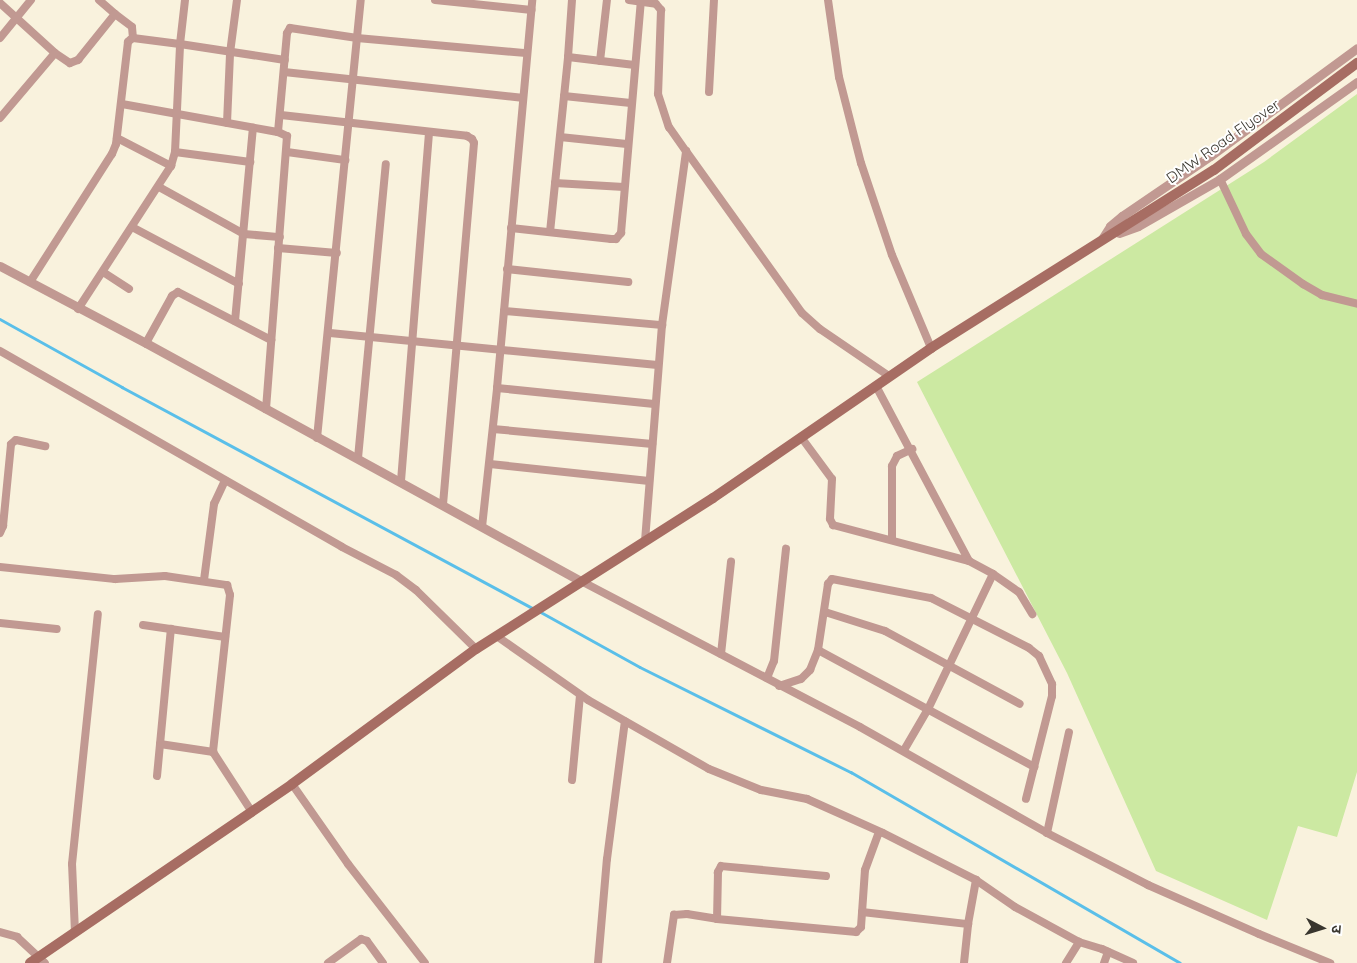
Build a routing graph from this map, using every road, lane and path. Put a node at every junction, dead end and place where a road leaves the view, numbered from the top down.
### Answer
1 (31, 0) edge
2 (100, 0) edge
3 (185, 0) edge
4 (237, 0) edge
5 (361, 0) edge
6 (435, 0) edge
7 (532, 0) edge
8 (572, 0) edge
9 (607, 0) edge
10 (628, 0) edge
11 (714, 0) edge
12 (828, 0) edge
13 (641, 2) junction
14 (0, 3) edge
15 (531, 10) junction
16 (115, 14) junction
17 (16, 18) junction
18 (0, 38) edge
19 (134, 38) junction
20 (357, 38) junction
21 (180, 44) junction
22 (1357, 48) edge
23 (54, 53) junction
24 (230, 53) junction
25 (526, 53) junction
26 (568, 57) junction
27 (285, 60) junction
28 (600, 62) junction
29 (1357, 63) edge
30 (635, 65) junction
31 (284, 72) junction
32 (353, 78) junction
33 (1357, 82) edge
34 (709, 92) dead end
35 (564, 96) junction
36 (522, 98) junction
37 (631, 103) junction
38 (122, 104) junction
39 (178, 114) junction
40 (281, 115) junction
41 (0, 118) edge
42 (227, 123) junction
43 (350, 124) junction
44 (253, 128) junction
45 (278, 132) junction
46 (429, 132) junction
47 (560, 137) junction
48 (117, 138) junction
49 (627, 144) junction
50 (686, 151) junction
51 (175, 152) junction
52 (287, 152) junction
53 (345, 160) junction
54 (250, 162) junction
55 (386, 164) dead end
56 (171, 166) junction
57 (1220, 179) junction
58 (555, 183) junction
59 (624, 186) junction
60 (159, 187) junction
61 (132, 227) junction
62 (511, 228) junction
63 (550, 232) junction
64 (244, 234) junction
65 (280, 237) junction
66 (1102, 239) junction
67 (278, 248) junction
68 (337, 252) junction
69 (0, 266) edge
70 (507, 269) junction
71 (103, 272) junction
72 (30, 282) junction
73 (628, 282) dead end
74 (238, 284) junction
75 (129, 289) dead end
76 (1357, 304) edge
77 (78, 309) junction
78 (504, 311) junction
79 (235, 321) junction
80 (662, 325) junction
81 (330, 334) junction
82 (370, 337) junction
83 (271, 340) junction
84 (412, 341) junction
85 (146, 343) junction
86 (456, 346) junction
87 (931, 348) junction
88 (500, 350) junction
89 (0, 351) edge
90 (657, 365) junction
91 (889, 376) junction
92 (876, 386) junction
93 (497, 388) junction
94 (654, 404) junction
95 (266, 409) junction
96 (493, 429) junction
97 (801, 437) junction
98 (317, 438) junction
99 (652, 444) junction
100 (45, 446) dead end
101 (912, 449) junction
102 (358, 458) junction
103 (490, 464) junction
104 (226, 480) junction
105 (649, 481) junction
106 (401, 482) junction
107 (442, 505) junction
108 (482, 527) junction
109 (0, 533) edge
110 (892, 539) junction
111 (645, 541) junction
112 (786, 549) dead end
113 (969, 561) junction
114 (731, 562) dead end
115 (0, 567) edge
116 (994, 574) junction
117 (204, 580) junction
118 (580, 581) junction
119 (824, 612) junction
120 (98, 614) dead end
121 (1032, 614) dead end
122 (971, 619) junction
123 (0, 623) edge
124 (143, 625) dead end
125 (58, 628) dead end
126 (171, 629) junction
127 (502, 634) junction
128 (225, 637) junction
129 (476, 649) junction
130 (818, 650) junction
131 (721, 654) junction
132 (948, 665) junction
133 (767, 678) junction
134 (779, 686) junction
135 (580, 695) junction
136 (1020, 704) dead end
137 (928, 709) junction
138 (625, 721) junction
139 (1069, 732) dead end
140 (160, 744) junction
141 (904, 750) junction
142 (213, 752) junction
143 (1034, 767) junction
144 (157, 776) dead end
145 (572, 780) dead end
146 (292, 784) junction
147 (1026, 799) dead end
148 (252, 812) junction
149 (879, 832) junction
150 (1047, 833) junction
151 (826, 876) dead end
152 (976, 880) junction
153 (862, 912) junction
154 (717, 919) junction
155 (968, 924) junction
156 (0, 932) edge
157 (75, 932) junction
158 (1079, 942) junction
159 (1108, 952) junction
160 (42, 959) edge
161 (30, 963) edge
162 (328, 963) edge
163 (383, 963) edge
164 (425, 963) edge
165 (598, 963) edge
166 (667, 963) edge
167 (964, 963) edge
168 (1066, 963) edge
169 (1104, 963) edge
170 (1133, 963) edge
171 (1330, 963) edge

1 - 17 street
2 - 16 street
3 - 21 street
4 - 24 street
5 - 20 street
6 - 15 street
7 - 15 street
8 - 26 street
9 - 28 street
10 - 13 street
11 - 34 street
12 - 87 street
13 - 30 street
13 - 50 street
14 - 17 street
15 - 25 street
16 - 19 street
16 - 23 street
17 - 18 street
17 - 23 street
19 - 21 street
19 - 38 street
20 - 25 street
20 - 27 street
20 - 32 street
21 - 24 street
21 - 39 street
22 - 66 street
23 - 41 street
24 - 27 street
24 - 42 street
25 - 36 street
26 - 28 street
26 - 35 street
27 - 31 street
28 - 30 street
29 - 66 main road, DMW Road Flyover
30 - 37 street
31 - 32 street
31 - 40 street
32 - 36 street
32 - 43 street
33 - 57 street
35 - 37 street
35 - 47 street
36 - 62 street
37 - 49 street
38 - 39 street
38 - 48 street
39 - 42 street
39 - 51 street
40 - 43 street
40 - 45 street
42 - 44 street
43 - 46 street
43 - 53 street
44 - 45 street
44 - 54 street
45 - 52 street
46 - 84 street
46 - 86 street
47 - 49 street
47 - 58 street
48 - 56 street
48 - 72 street
49 - 59 street
50 - 80 street
50 - 91 street
51 - 54 street
51 - 56 street
52 - 53 street
52 - 65 street
53 - 68 street
54 - 64 street
55 - 82 street
56 - 60 street
57 - 66 street
57 - 76 street
58 - 59 street
58 - 63 street
59 - 63 street
60 - 61 street
60 - 64 street
61 - 71 street
61 - 74 street
62 - 63 street
62 - 70 street
64 - 65 street
64 - 74 street
65 - 67 street
66 - 87 main road, DMW Road Flyover
67 - 68 street
67 - 83 street
68 - 81 street
69 - 72 street
70 - 73 street
70 - 78 street
71 - 75 street
71 - 77 street
72 - 77 street
74 - 79 street
77 - 85 street
78 - 80 street
78 - 88 street
79 - 83 street
79 - 85 street
80 - 90 street
81 - 82 street
81 - 98 street
82 - 84 street
82 - 102 street
83 - 95 street
84 - 86 street
84 - 106 street
85 - 95 street
86 - 88 street
86 - 107 street
87 - 91 main road, DMW Road Flyover
88 - 90 street
88 - 93 street
89 - 104 street
90 - 94 street
91 - 92 main road, DMW Road Flyover
92 - 97 main road, DMW Road Flyover
92 - 101 street
93 - 94 street
93 - 96 street
94 - 99 street
95 - 98 street
96 - 99 street
96 - 103 street
97 - 110 street
97 - 111 main road, DMW Road Flyover
98 - 102 street
99 - 105 street
100 - 109 street
101 - 110 street
101 - 113 street
102 - 106 street
103 - 105 street
103 - 108 street
104 - 117 street
104 - 129 street
105 - 111 street
106 - 107 street
107 - 108 street
108 - 118 street
110 - 113 street
111 - 118 main road, DMW Road Flyover
112 - 133 street
113 - 116 street
114 - 131 street
115 - 117 street
116 - 121 street
116 - 122 street
117 - 128 street
118 - 127 main road, DMW Road Flyover
118 - 131 street
119 - 122 street
119 - 130 street
119 - 132 street
120 - 157 street
122 - 132 street
122 - 143 street
123 - 125 street
124 - 126 street
126 - 128 street
126 - 140 street
127 - 129 main road, DMW Road Flyover
127 - 135 street
128 - 142 street
129 - 146 main road, DMW Road Flyover
130 - 134 street
130 - 137 street
131 - 133 street
132 - 136 street
132 - 137 street
133 - 134 street
134 - 141 street
135 - 138 street
135 - 145 street
137 - 141 street
137 - 143 street
138 - 149 street
138 - 165 street
139 - 150 street
140 - 142 street
140 - 144 street
141 - 150 street
142 - 148 street
143 - 147 street
146 - 148 main road, DMW Road Flyover
146 - 164 street
148 - 157 main road, DMW Road Flyover
149 - 152 street
149 - 153 street
150 - 171 street
151 - 154 street
152 - 155 street
152 - 158 street
153 - 154 street
153 - 155 street
154 - 166 street
155 - 167 street
156 - 160 street
157 - 160 main road, DMW Road Flyover
158 - 159 street
158 - 168 street
159 - 169 street
159 - 170 street
160 - 161 main road, DMW Road Flyover
162 - 163 street

